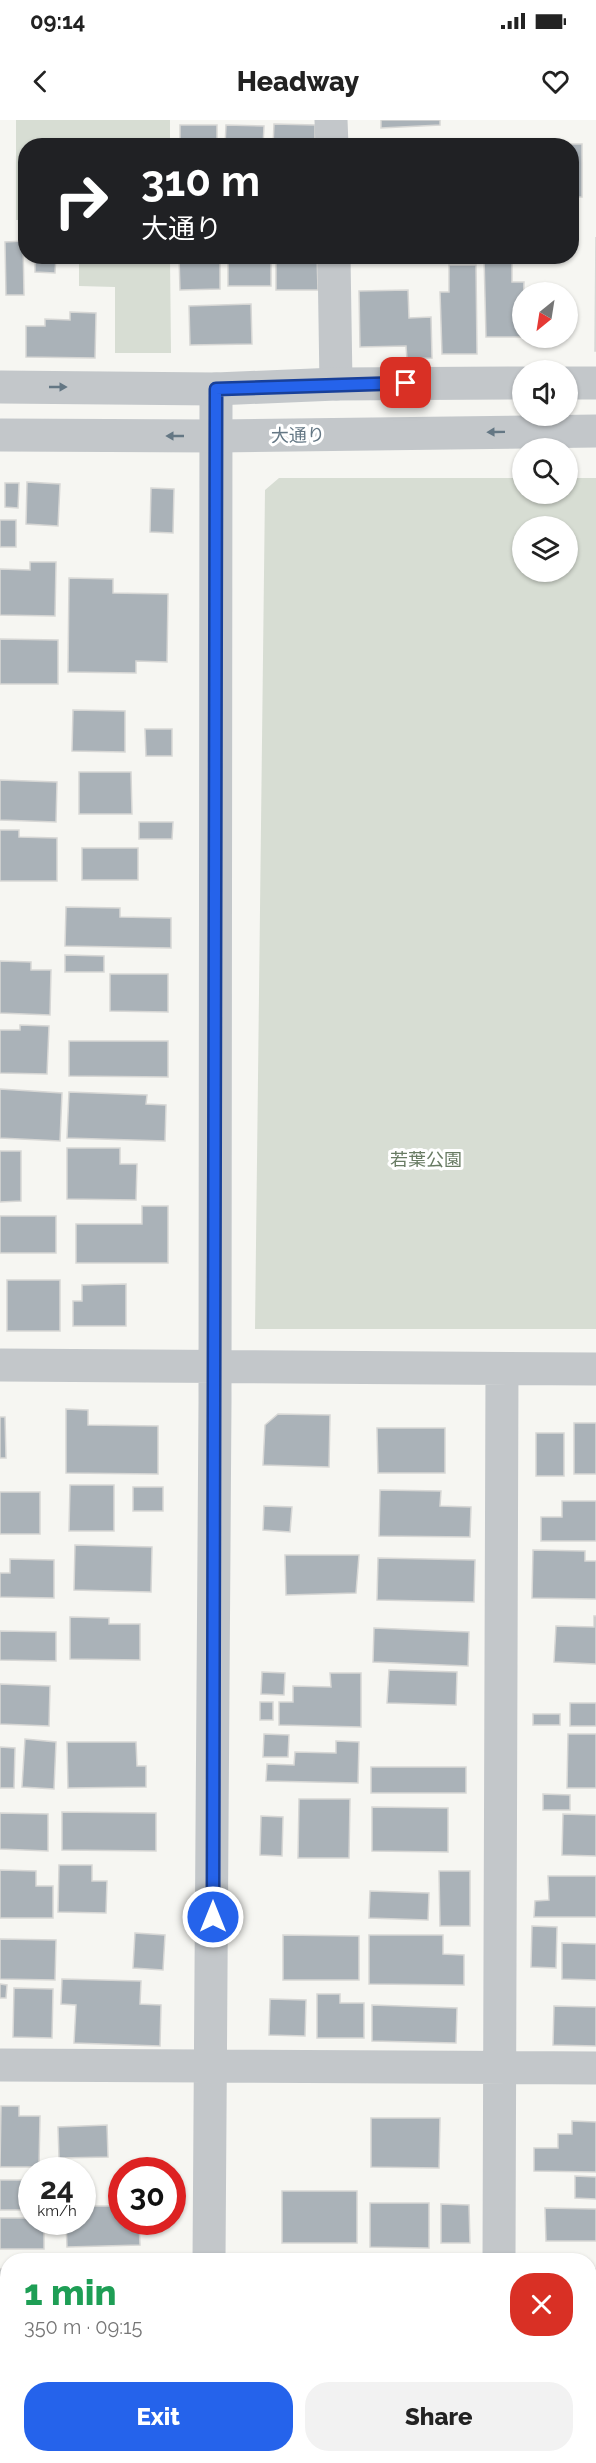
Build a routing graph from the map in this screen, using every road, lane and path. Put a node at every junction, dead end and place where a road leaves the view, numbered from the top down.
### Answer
1 (331, 120) edge
2 (332, 138) edge
3 (334, 264) edge
4 (512, 383) edge
5 (578, 383) edge
6 (596, 383) edge
7 (336, 384) junction
8 (0, 387) edge
9 (216, 389) junction
10 (596, 431) edge
11 (0, 435) edge
12 (216, 436) junction
13 (0, 1365) edge
14 (215, 1367) junction
15 (596, 1369) edge
16 (502, 1370) junction
17 (0, 2065) edge
18 (212, 2067) junction
19 (499, 2067) junction
20 (596, 2068) edge
21 (209, 2253) edge
22 (499, 2253) edge

1 - 2 street
3 - 7 street
4 - 7 street
5 - 6 street
7 - 9 street
8 -> 9 street
9 - 12 street
10 -> 12 street, 大通り
12 -> 11 street, 大通り
12 - 14 street
13 - 14 street
14 - 16 street
14 - 18 street
15 - 16 street
16 - 19 street
17 - 18 street
18 - 19 street
18 - 21 street
19 - 20 street
19 - 22 street

